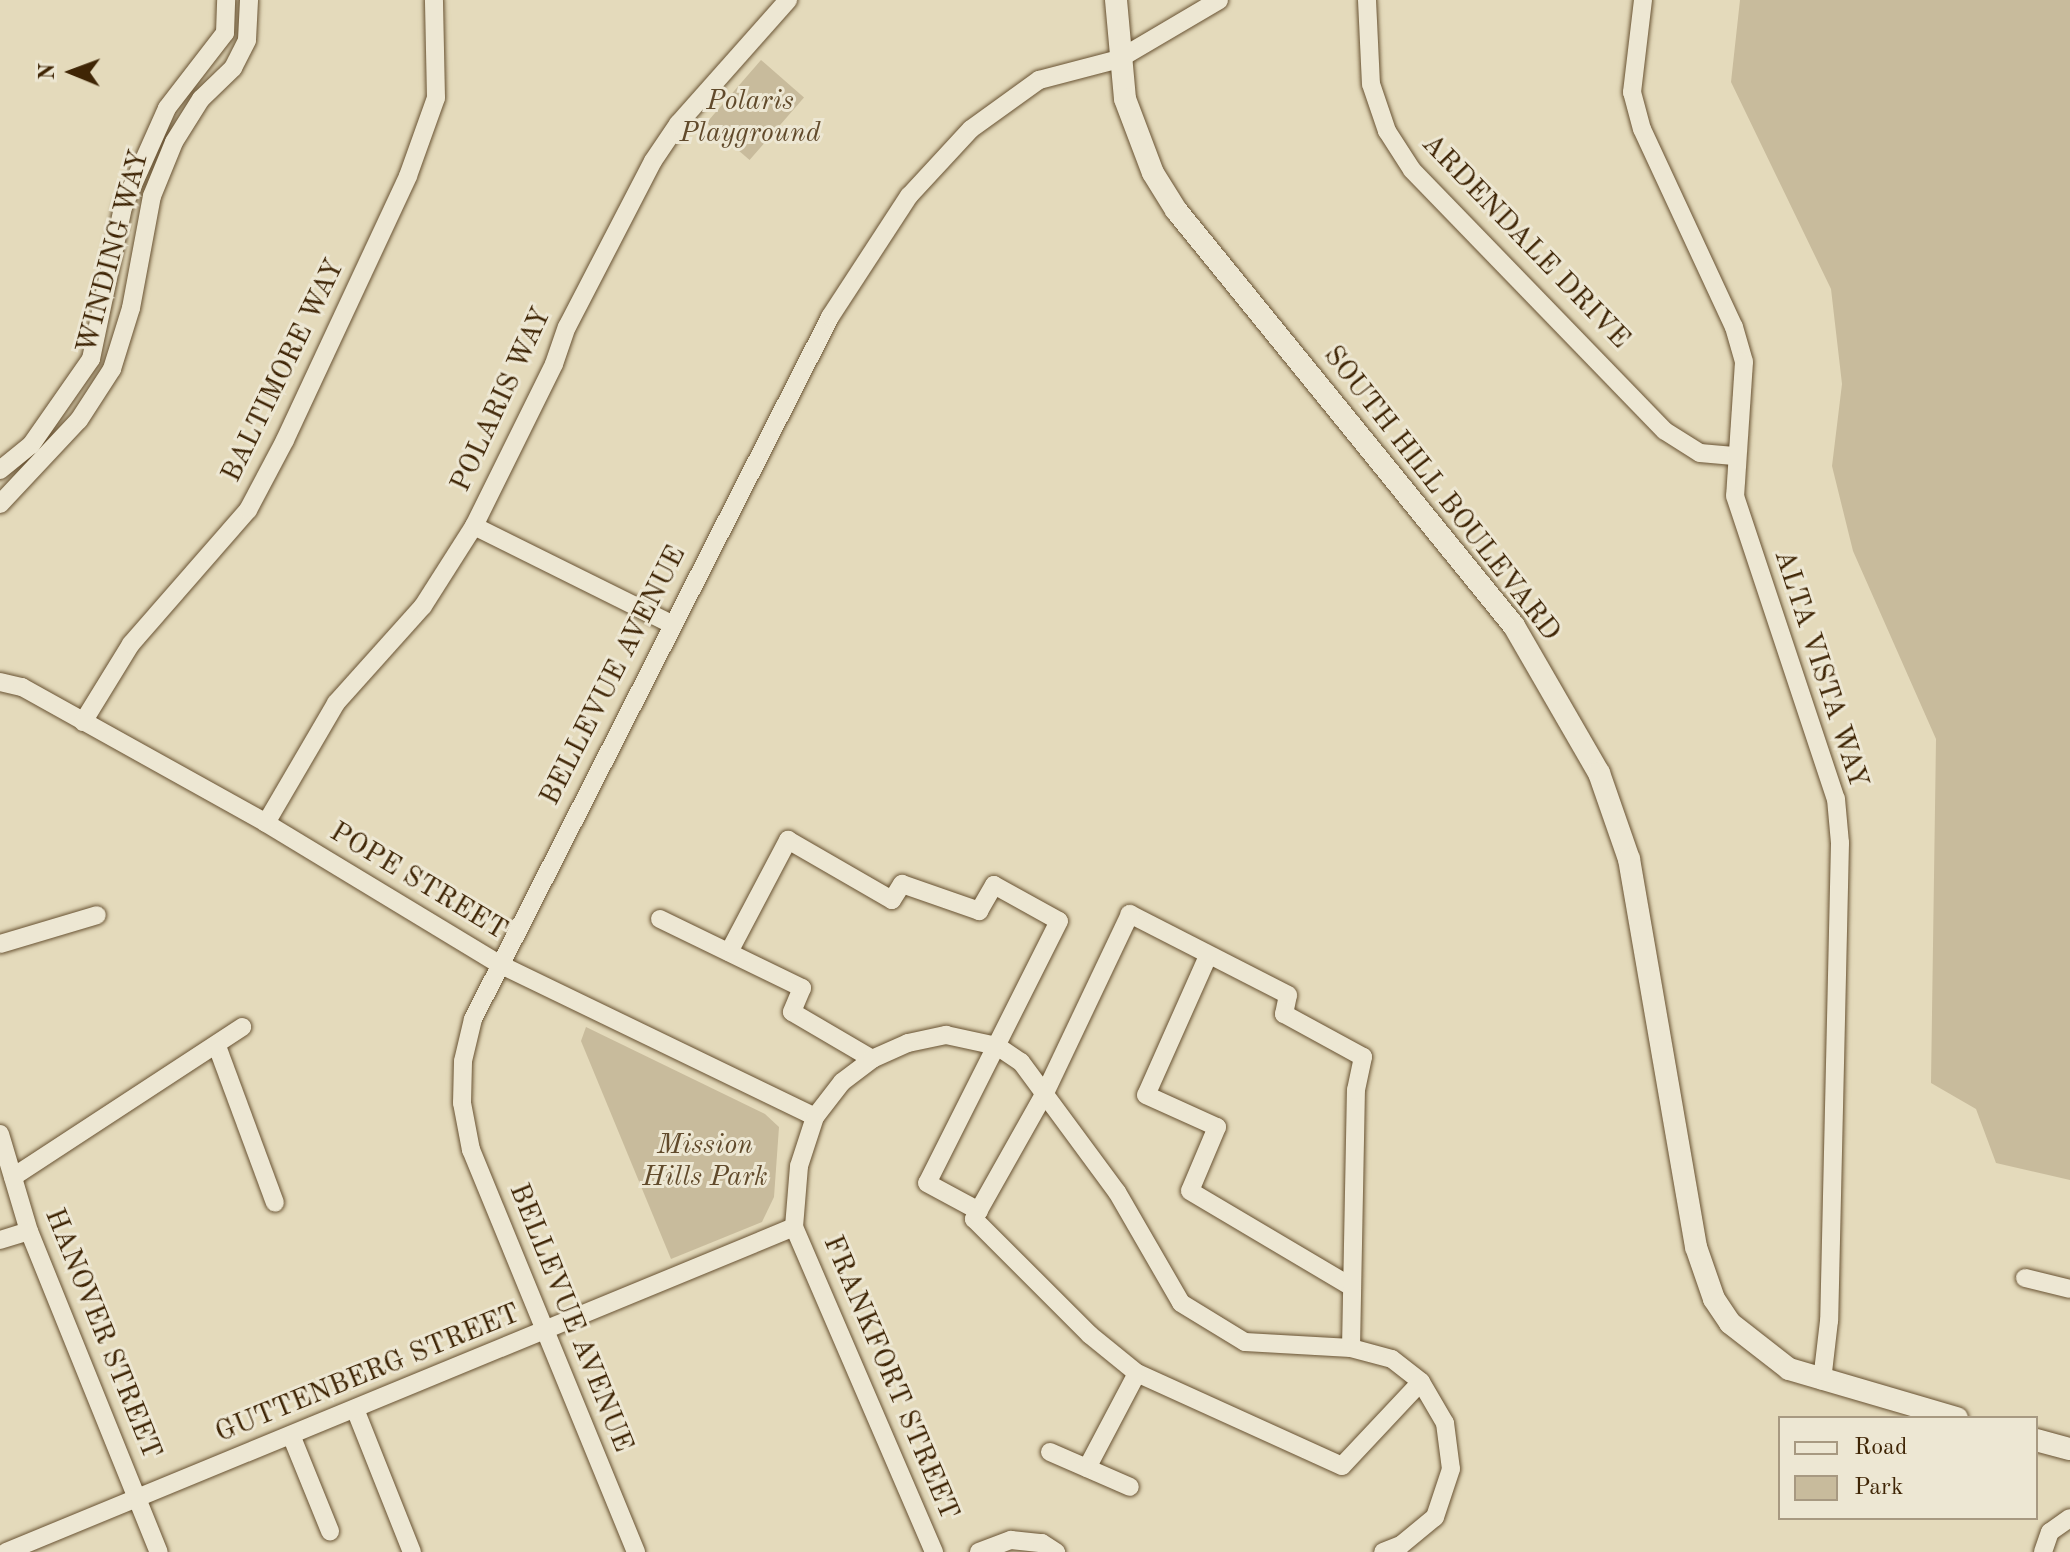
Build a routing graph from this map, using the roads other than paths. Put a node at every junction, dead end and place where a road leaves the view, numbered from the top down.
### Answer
1 (226, 0) edge
2 (249, 0) edge
3 (434, 0) edge
4 (788, 0) edge
5 (1116, 0) edge
6 (1219, 0) edge
7 (1367, 0) edge
8 (1643, 0) edge
9 (1119, 59) junction
10 (1734, 456) junction
11 (0, 470) edge
12 (0, 504) edge
13 (474, 526) junction
14 (671, 624) junction
15 (0, 682) edge
16 (83, 722) junction
17 (266, 823) junction
18 (97, 915) dead end
19 (660, 919) dead end
20 (0, 944) edge
21 (729, 952) junction
22 (1208, 956) junction
23 (499, 964) junction
24 (242, 1027) dead end
25 (217, 1046) junction
26 (997, 1046) junction
27 (872, 1059) junction
28 (1046, 1091) junction
29 (815, 1117) junction
30 (0, 1134) edge
31 (13, 1177) junction
32 (275, 1203) dead end
33 (979, 1211) junction
34 (794, 1227) junction
35 (29, 1231) junction
36 (0, 1240) edge
37 (2025, 1278) dead end
38 (1352, 1287) junction
39 (2070, 1289) edge
40 (546, 1332) junction
41 (1351, 1348) junction
42 (1137, 1373) junction
43 (1822, 1381) junction
44 (1421, 1382) junction
45 (355, 1409) junction
46 (1950, 1416) edge
47 (291, 1435) junction
48 (2038, 1441) edge
49 (2070, 1449) edge
50 (1050, 1452) dead end
51 (1087, 1468) junction
52 (1130, 1487) dead end
53 (138, 1499) junction
54 (2070, 1518) edge
55 (330, 1531) dead end
56 (6, 1552) edge
57 (159, 1552) edge
58 (412, 1552) edge
59 (636, 1552) edge
60 (934, 1552) edge
61 (979, 1552) edge
62 (1056, 1552) edge
63 (1383, 1552) edge
64 (2043, 1552) edge

1 - 11 street, WINDING WAY
2 - 12 street, WINDING WAY
3 - 16 street, BALTIMORE WAY
4 - 13 street, POLARIS WAY
5 - 9 street, SOUTH HILL BOULEVARD
6 - 9 street, BELLEVUE AVENUE
7 - 10 street, ARDENDALE DRIVE
8 - 10 street, ALTA VISTA WAY
9 - 14 street, BELLEVUE AVENUE
9 - 43 street, SOUTH HILL BOULEVARD
10 - 43 street, ALTA VISTA WAY
13 - 14 street
13 - 17 street, POLARIS WAY
14 - 23 street, BELLEVUE AVENUE
15 - 16 street, POPE STREET
16 - 17 street, POPE STREET
17 - 23 street, POPE STREET
18 - 20 street
19 - 21 street
21 - 26 street
21 - 27 street
22 - 28 street
22 - 38 street
22 - 38 street
23 - 29 street, POPE STREET
23 - 40 street, BELLEVUE AVENUE
24 - 25 street
25 - 31 street
25 - 32 street
26 - 27 street
26 - 28 street
26 - 33 street
27 - 29 street
28 - 33 street
28 - 41 street
29 - 34 street
30 - 31 street, HANOVER STREET
31 - 35 street, HANOVER STREET
33 - 42 street
34 - 40 street, GUTTENBERG STREET
34 - 60 street, FRANKFORT STREET
35 - 36 street
35 - 53 street, HANOVER STREET
37 - 39 street
38 - 41 street
40 - 45 street, GUTTENBERG STREET
40 - 59 street, BELLEVUE AVENUE
41 - 44 street
42 - 44 street
42 - 51 street
43 - 46 street, SOUTH HILL BOULEVARD
44 - 63 street
45 - 47 street, GUTTENBERG STREET
45 - 58 street
47 - 53 street, GUTTENBERG STREET
47 - 55 street
48 - 49 street
50 - 51 street
51 - 52 street
53 - 56 street, GUTTENBERG STREET
53 - 57 street, HANOVER STREET
54 - 64 street
61 - 62 street

